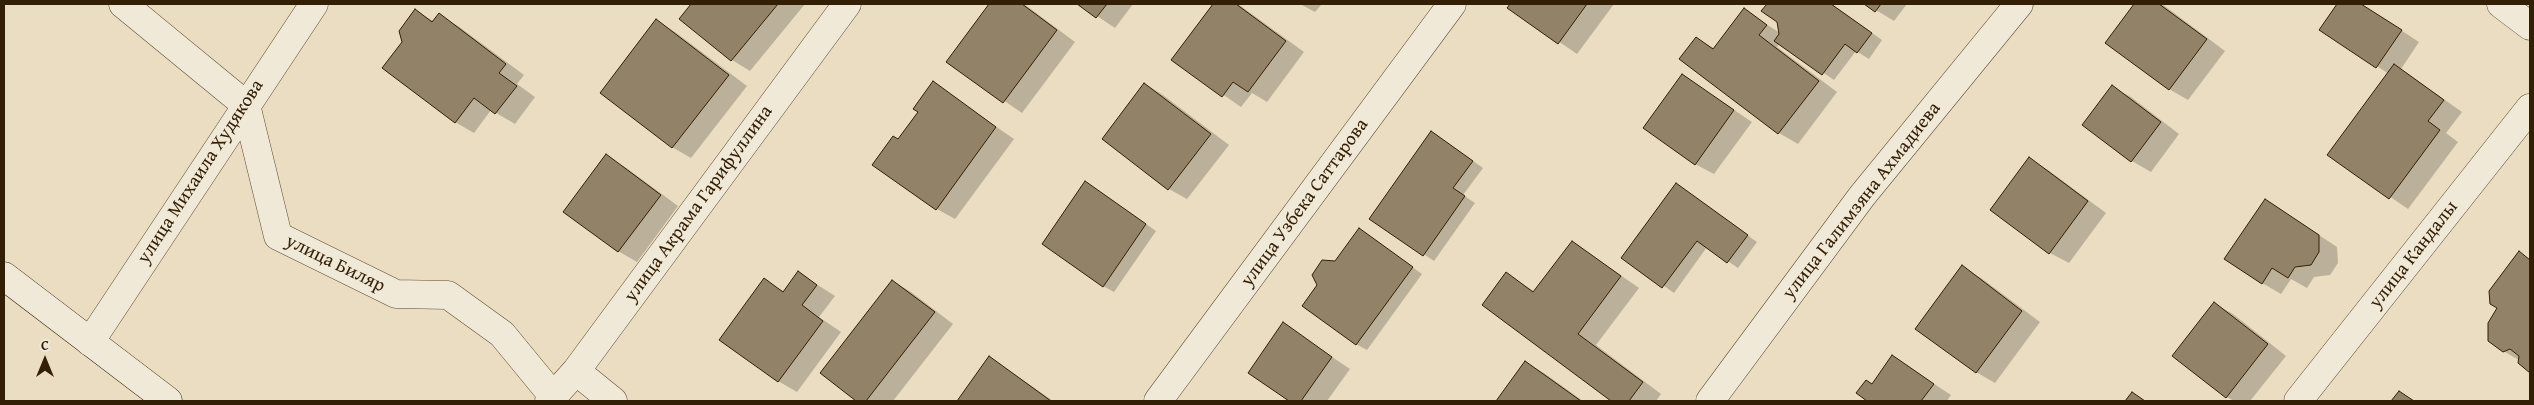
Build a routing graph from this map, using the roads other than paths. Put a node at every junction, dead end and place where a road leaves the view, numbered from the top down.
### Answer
1 (124, 4) edge
2 (314, 4) edge
3 (846, 4) edge
4 (1452, 4) edge
5 (2019, 4) edge
6 (2501, 4) edge
7 (2530, 26) edge
8 (246, 105) junction
9 (2530, 108) edge
10 (4, 276) edge
11 (90, 342) junction
12 (576, 371) junction
13 (551, 399) edge
14 (168, 401) edge
15 (613, 401) edge
16 (1158, 401) edge
17 (1710, 401) edge
18 (2298, 401) edge

1 - 8 street
2 - 8 street, улица Михаила Худякова
3 - 12 street, улица Акрама Гарифуллина
4 - 16 street, улица Узбека Саттарова
5 - 17 street, улица Галимзяна Ахмадиева
6 - 7 street
8 - 11 street, улица Михаила Худякова
8 - 13 street, улица Биляр
9 - 18 street, улица Кандалы
10 - 11 street
11 - 14 street
12 - 13 street, улица Акрама Гарифуллина
12 - 15 street

